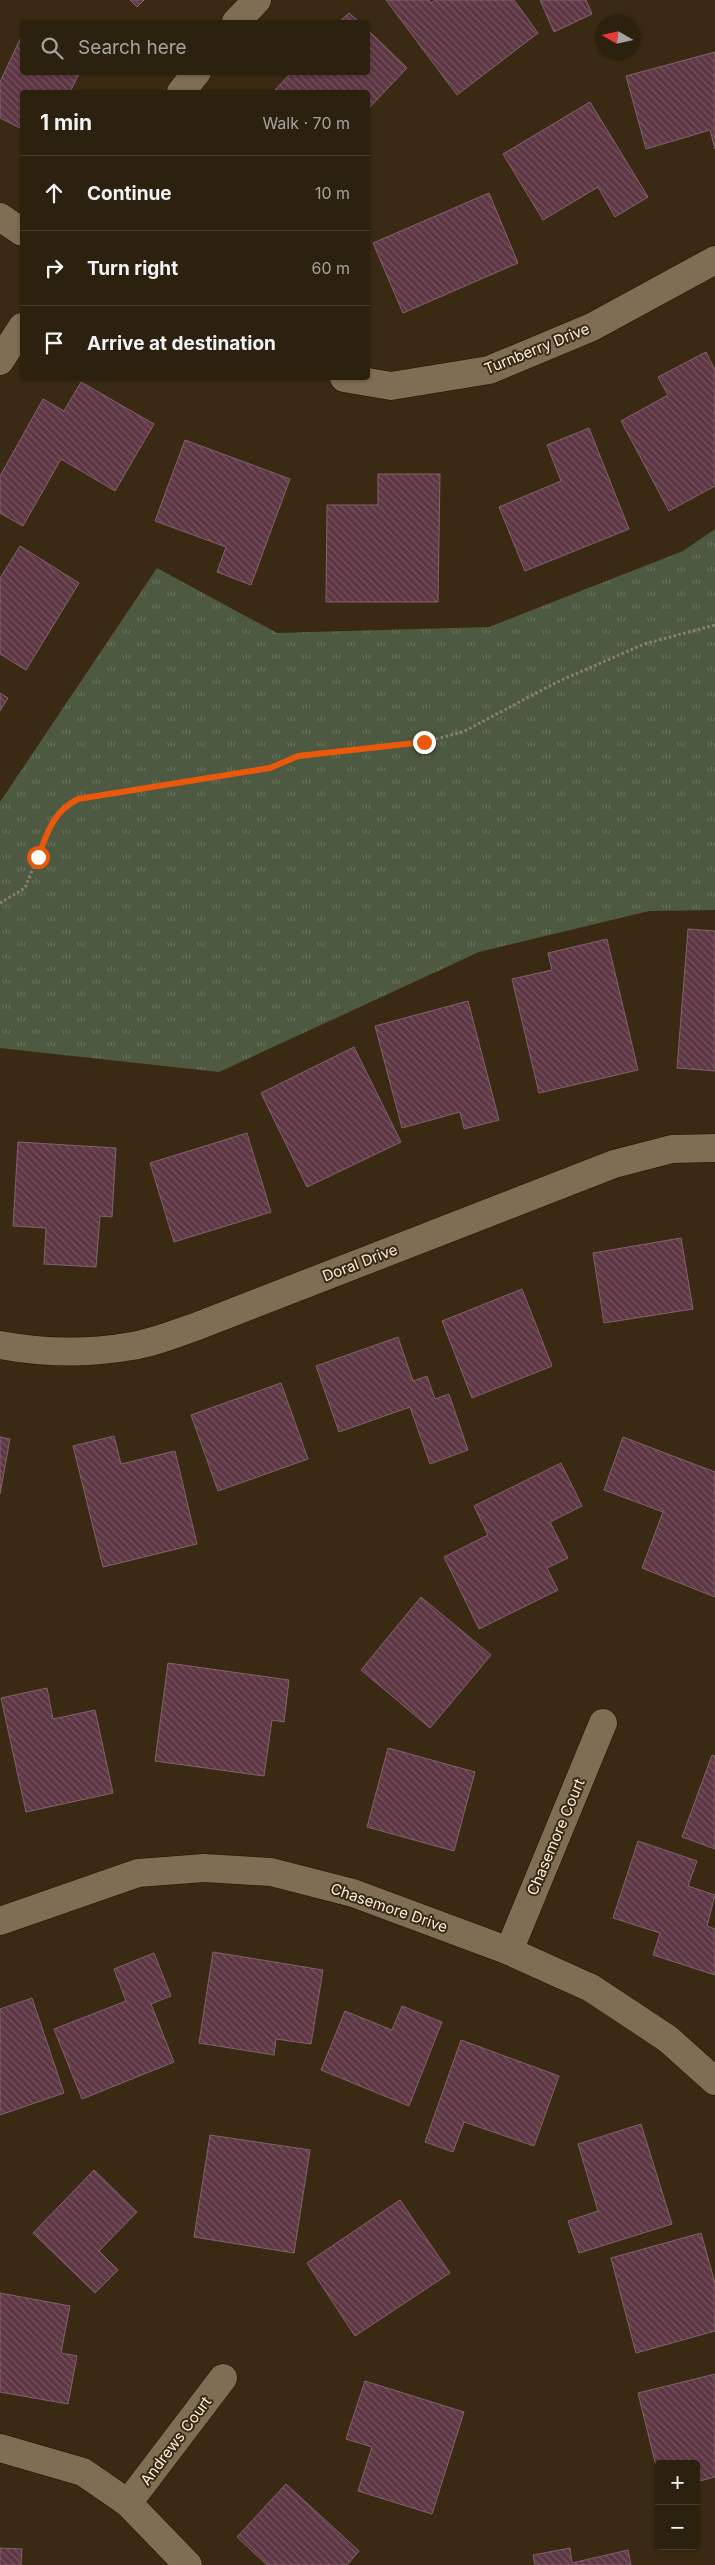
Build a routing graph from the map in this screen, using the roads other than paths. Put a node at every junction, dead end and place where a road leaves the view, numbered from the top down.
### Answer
1 (258, 0) edge
2 (238, 20) edge
3 (195, 75) edge
4 (183, 90) edge
5 (0, 217) edge
6 (20, 231) edge
7 (715, 260) edge
8 (20, 331) edge
9 (0, 361) edge
10 (356, 380) edge
11 (715, 1148) edge
12 (0, 1345) edge
13 (603, 1723) dead end
14 (0, 1921) edge
15 (508, 1951) junction
16 (715, 2081) edge
17 (223, 2378) dead end
18 (0, 2448) edge
19 (128, 2503) junction
20 (188, 2565) edge

1 - 2 street
3 - 4 street
5 - 6 street
7 - 10 street, Turnberry Drive
8 - 9 street
11 - 12 street, Doral Drive
13 - 15 street, Chasemore Court
14 - 15 street, Chasemore Drive
15 - 16 street, Chasemore Drive
17 - 19 street, Andrews Court
18 - 19 street
19 - 20 street

